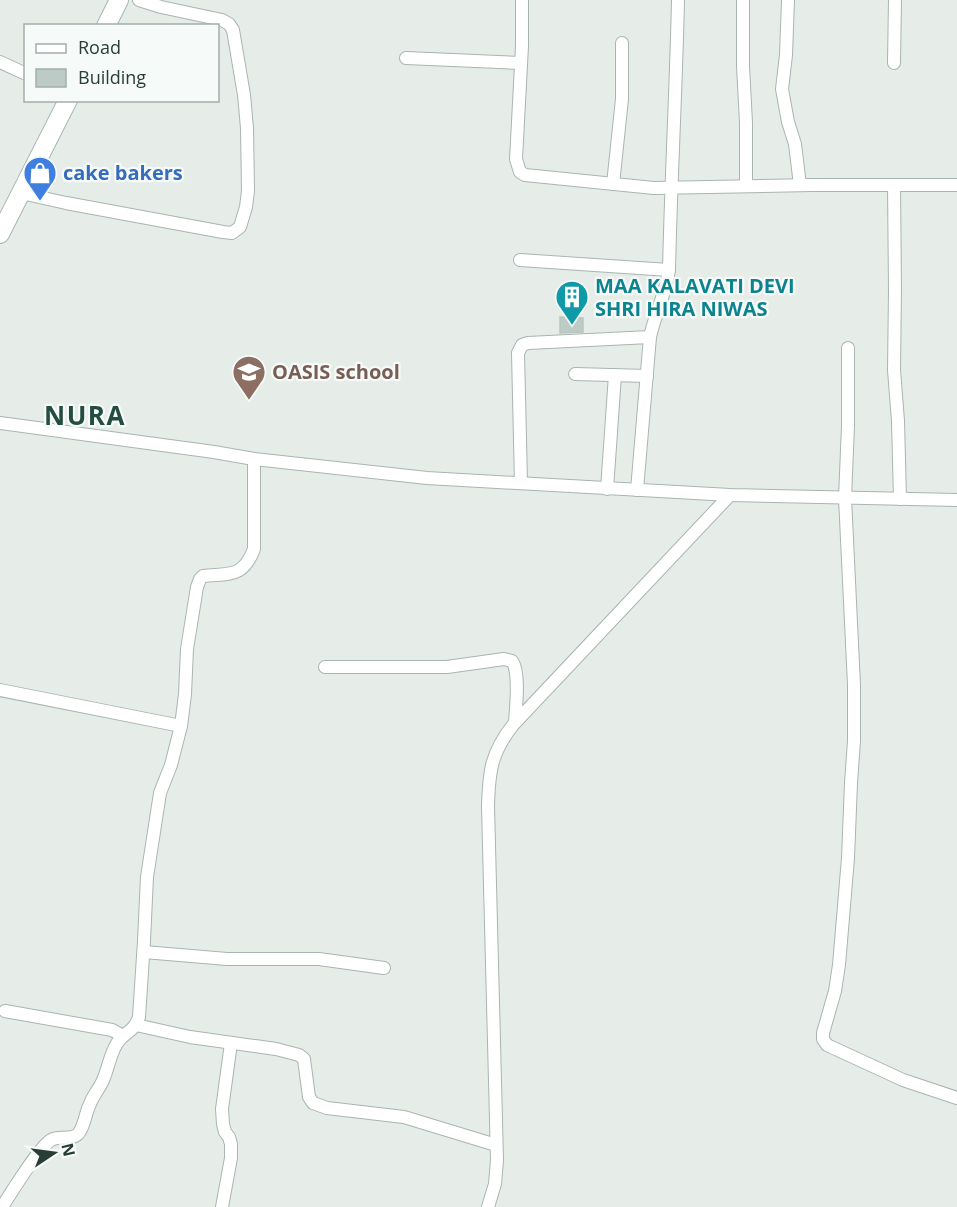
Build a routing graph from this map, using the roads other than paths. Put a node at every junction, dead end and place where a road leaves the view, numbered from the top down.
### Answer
1 (119, 0) edge
2 (139, 0) edge
3 (522, 0) edge
4 (678, 0) edge
5 (742, 0) edge
6 (788, 0) edge
7 (895, 0) edge
8 (107, 24) edge
9 (622, 43) dead end
10 (406, 58) dead end
11 (0, 62) edge
12 (521, 63) junction
13 (894, 63) dead end
14 (24, 73) edge
15 (67, 102) edge
16 (614, 184) junction
17 (800, 185) junction
18 (894, 185) junction
19 (957, 185) edge
20 (746, 186) junction
21 (671, 188) junction
22 (21, 193) junction
23 (2, 224) edge
24 (520, 260) dead end
25 (669, 270) junction
26 (650, 337) junction
27 (848, 348) dead end
28 (575, 374) dead end
29 (615, 375) junction
30 (647, 376) junction
31 (0, 423) edge
32 (254, 459) junction
33 (521, 483) junction
34 (607, 489) junction
35 (638, 490) junction
36 (730, 495) junction
37 (845, 498) junction
38 (900, 499) junction
39 (957, 500) edge
40 (325, 667) dead end
41 (0, 690) edge
42 (515, 722) junction
43 (181, 726) junction
44 (144, 952) junction
45 (384, 968) dead end
46 (5, 1011) dead end
47 (136, 1025) junction
48 (123, 1036) junction
49 (231, 1042) junction
50 (957, 1098) edge
51 (496, 1146) junction
52 (2, 1207) edge
53 (222, 1207) edge
54 (488, 1207) edge

1 - 8 main road
2 - 22 street
3 - 12 street
4 - 21 street
5 - 20 street
6 - 17 street
7 - 13 street
9 - 16 street
10 - 12 street
11 - 14 street
12 - 16 street
15 - 22 main road
16 - 21 street
17 - 18 street
17 - 20 street
18 - 19 street
18 - 38 street
20 - 21 street
21 - 25 street
22 - 23 main road
24 - 25 street
25 - 26 street
26 - 30 street
26 - 33 street
27 - 37 street
28 - 29 street
29 - 30 street
29 - 34 street
30 - 35 street
31 - 32 street
32 - 33 street
32 - 43 street
33 - 34 street
34 - 35 street
35 - 36 street
36 - 37 street
36 - 42 street
37 - 38 street
37 - 50 street
38 - 39 street
40 - 42 street
41 - 43 street
42 - 51 street
43 - 44 street
44 - 45 street
44 - 47 street
46 - 48 street
47 - 48 street
47 - 49 street
48 - 52 street
49 - 51 street
49 - 53 street
51 - 54 street

